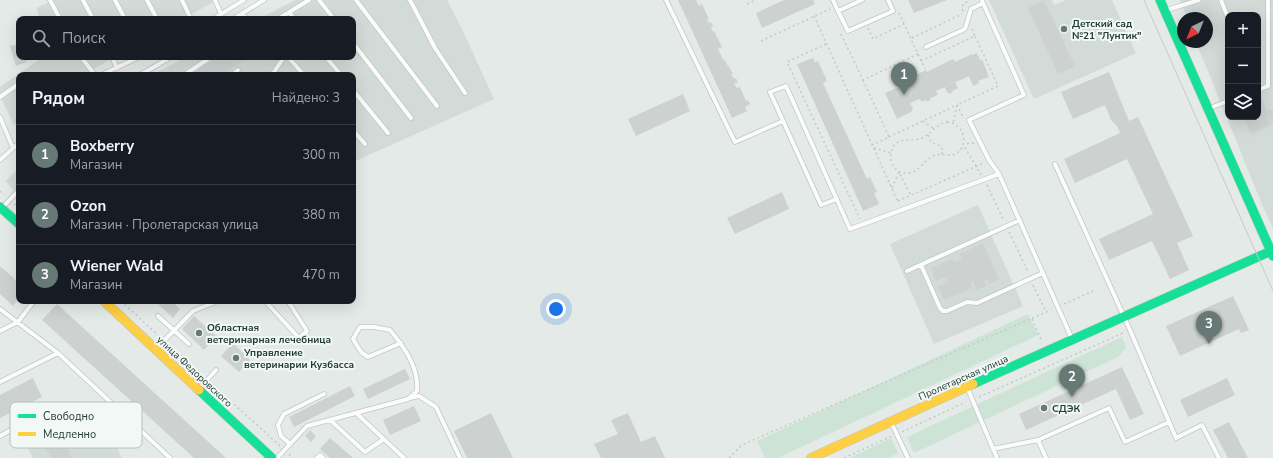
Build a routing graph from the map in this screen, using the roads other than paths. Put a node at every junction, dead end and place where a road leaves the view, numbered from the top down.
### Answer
1 (50, 0) edge
2 (83, 0) edge
3 (116, 0) edge
4 (148, 0) edge
5 (182, 0) edge
6 (215, 0) edge
7 (243, 0) edge
8 (264, 0) edge
9 (309, 0) edge
10 (319, 0) edge
11 (356, 0) edge
12 (410, 0) edge
13 (666, 0) edge
14 (833, 0) edge
15 (862, 0) edge
16 (888, 0) edge
17 (1160, 0) edge
18 (1199, 0) edge
19 (1221, 0) edge
20 (1268, 0) edge
21 (983, 1) edge
22 (838, 11) junction
23 (1165, 11) junction
24 (289, 12) junction
25 (1226, 12) edge
26 (221, 14) junction
27 (242, 14) joint
28 (58, 16) edge
29 (91, 16) edge
30 (124, 16) edge
31 (156, 16) edge
32 (190, 16) edge
33 (217, 16) edge
34 (238, 16) edge
35 (283, 16) edge
36 (292, 16) edge
37 (332, 16) edge
38 (356, 47) edge
39 (926, 47) dead end
40 (82, 60) edge
41 (113, 60) edge
42 (132, 60) edge
43 (166, 60) edge
44 (206, 60) edge
45 (282, 60) edge
46 (291, 60) edge
47 (328, 60) edge
48 (117, 68) junction
49 (238, 70) dead end
50 (92, 72) edge
51 (108, 72) edge
52 (145, 72) edge
53 (188, 72) edge
54 (236, 72) edge
55 (274, 72) edge
56 (301, 72) edge
57 (338, 72) edge
58 (16, 86) edge
59 (1261, 89) edge
60 (465, 93) dead end
61 (356, 94) edge
62 (0, 97) edge
63 (1225, 102) edge
64 (437, 106) dead end
65 (1208, 109) junction
66 (0, 117) edge
67 (411, 118) dead end
68 (783, 121) junction
69 (388, 133) dead end
70 (356, 134) edge
71 (365, 144) dead end
72 (14, 148) joint
73 (0, 160) edge
74 (1055, 164) dead end
75 (999, 174) junction
76 (16, 193) edge
77 (837, 199) junction
78 (1, 208) edge
79 (1020, 220) junction
80 (16, 221) edge
81 (1272, 253) edge
82 (921, 265) junction
83 (907, 272) dead end
84 (1043, 273) junction
85 (32, 304) edge
86 (107, 304) edge
87 (210, 304) edge
88 (268, 304) edge
89 (290, 304) edge
90 (0, 309) edge
91 (158, 316) dead end
92 (1124, 317) junction
93 (18, 322) junction
94 (0, 331) edge
95 (174, 331) junction
96 (1073, 339) junction
97 (401, 343) junction
98 (189, 344) dead end
99 (156, 350) junction
100 (58, 353) junction
101 (216, 370) dead end
102 (0, 382) edge
103 (966, 387) junction
104 (198, 389) junction
105 (324, 394) dead end
106 (408, 399) junction
107 (110, 402) edge
108 (356, 413) junction
109 (330, 420) junction
110 (891, 421) junction
111 (1169, 422) junction
112 (10, 430) edge
113 (142, 432) edge
114 (0, 436) edge
115 (384, 440) junction
116 (1038, 440) junction
117 (290, 444) junction
118 (993, 449) junction
119 (170, 458) edge
120 (272, 458) edge
121 (277, 458) edge
122 (317, 458) edge
123 (323, 458) edge
124 (404, 458) edge
125 (460, 458) edge
126 (811, 458) edge
127 (908, 458) edge
128 (997, 458) edge
129 (1046, 458) edge
130 (1219, 458) edge

1 - 28 lane
2 - 29 lane
3 - 30 lane
4 - 31 lane
5 - 32 lane
6 - 26 lane
7 - 26 lane
8 - 27 lane
9 - 24 lane
10 - 37 lane
11 - 64 lane
12 - 60 lane
13 - 68 lane
14 - 22 lane
15 - 22 lane
16 - 22 lane
17 - 23 street
18 - 23 lane
19 - 25 lane
20 - 59 lane
21 - 39 lane
21 - 75 lane
23 - 65 street
24 - 35 lane
24 - 36 lane
26 - 33 lane
27 - 34 lane
38 - 67 lane
40 - 50 lane
41 - 48 lane
42 - 48 lane
43 - 52 lane
44 - 53 lane
45 - 55 lane
46 - 56 lane
47 - 57 lane
48 - 51 lane
49 - 54 lane
58 - 62 lane
61 - 69 lane
63 - 65 lane
65 - 81 street
66 - 72 lane
68 - 77 lane
68 - 77 lane
70 - 71 lane
72 - 73 lane
74 - 92 lane
75 - 77 lane
75 - 79 lane
76 - 78 lane
78 - 80 street
79 - 82 lane
79 - 84 lane
81 - 92 street, Пролетарская улица
82 - 83 lane
82 - 84 lane
84 - 96 lane
85 - 93 lane
86 - 99 street, улица Федоровского
87 - 95 lane
88 - 89 lane
90 - 93 lane
91 - 95 lane
92 - 96 street, Пролетарская улица
92 - 111 lane
93 - 94 lane
93 - 100 lane
95 - 98 lane
95 - 99 lane
96 - 103 street, Пролетарская улица
97 - 97 lane
97 - 106 lane
99 - 104 street, улица Федоровского
100 - 102 lane
100 - 107 lane
101 - 104 lane
103 - 110 street, Пролетарская улица
103 - 118 lane
104 - 120 street, улица Федоровского
105 - 117 lane
106 - 108 lane
106 - 125 lane
108 - 109 lane
108 - 115 lane
109 - 115 lane
109 - 117 lane
110 - 126 street, Пролетарская улица
110 - 127 lane
111 - 116 lane
111 - 130 lane
112 - 114 lane
113 - 119 lane
115 - 124 lane
116 - 118 lane
116 - 129 lane
117 - 121 lane
118 - 128 lane
122 - 123 lane

